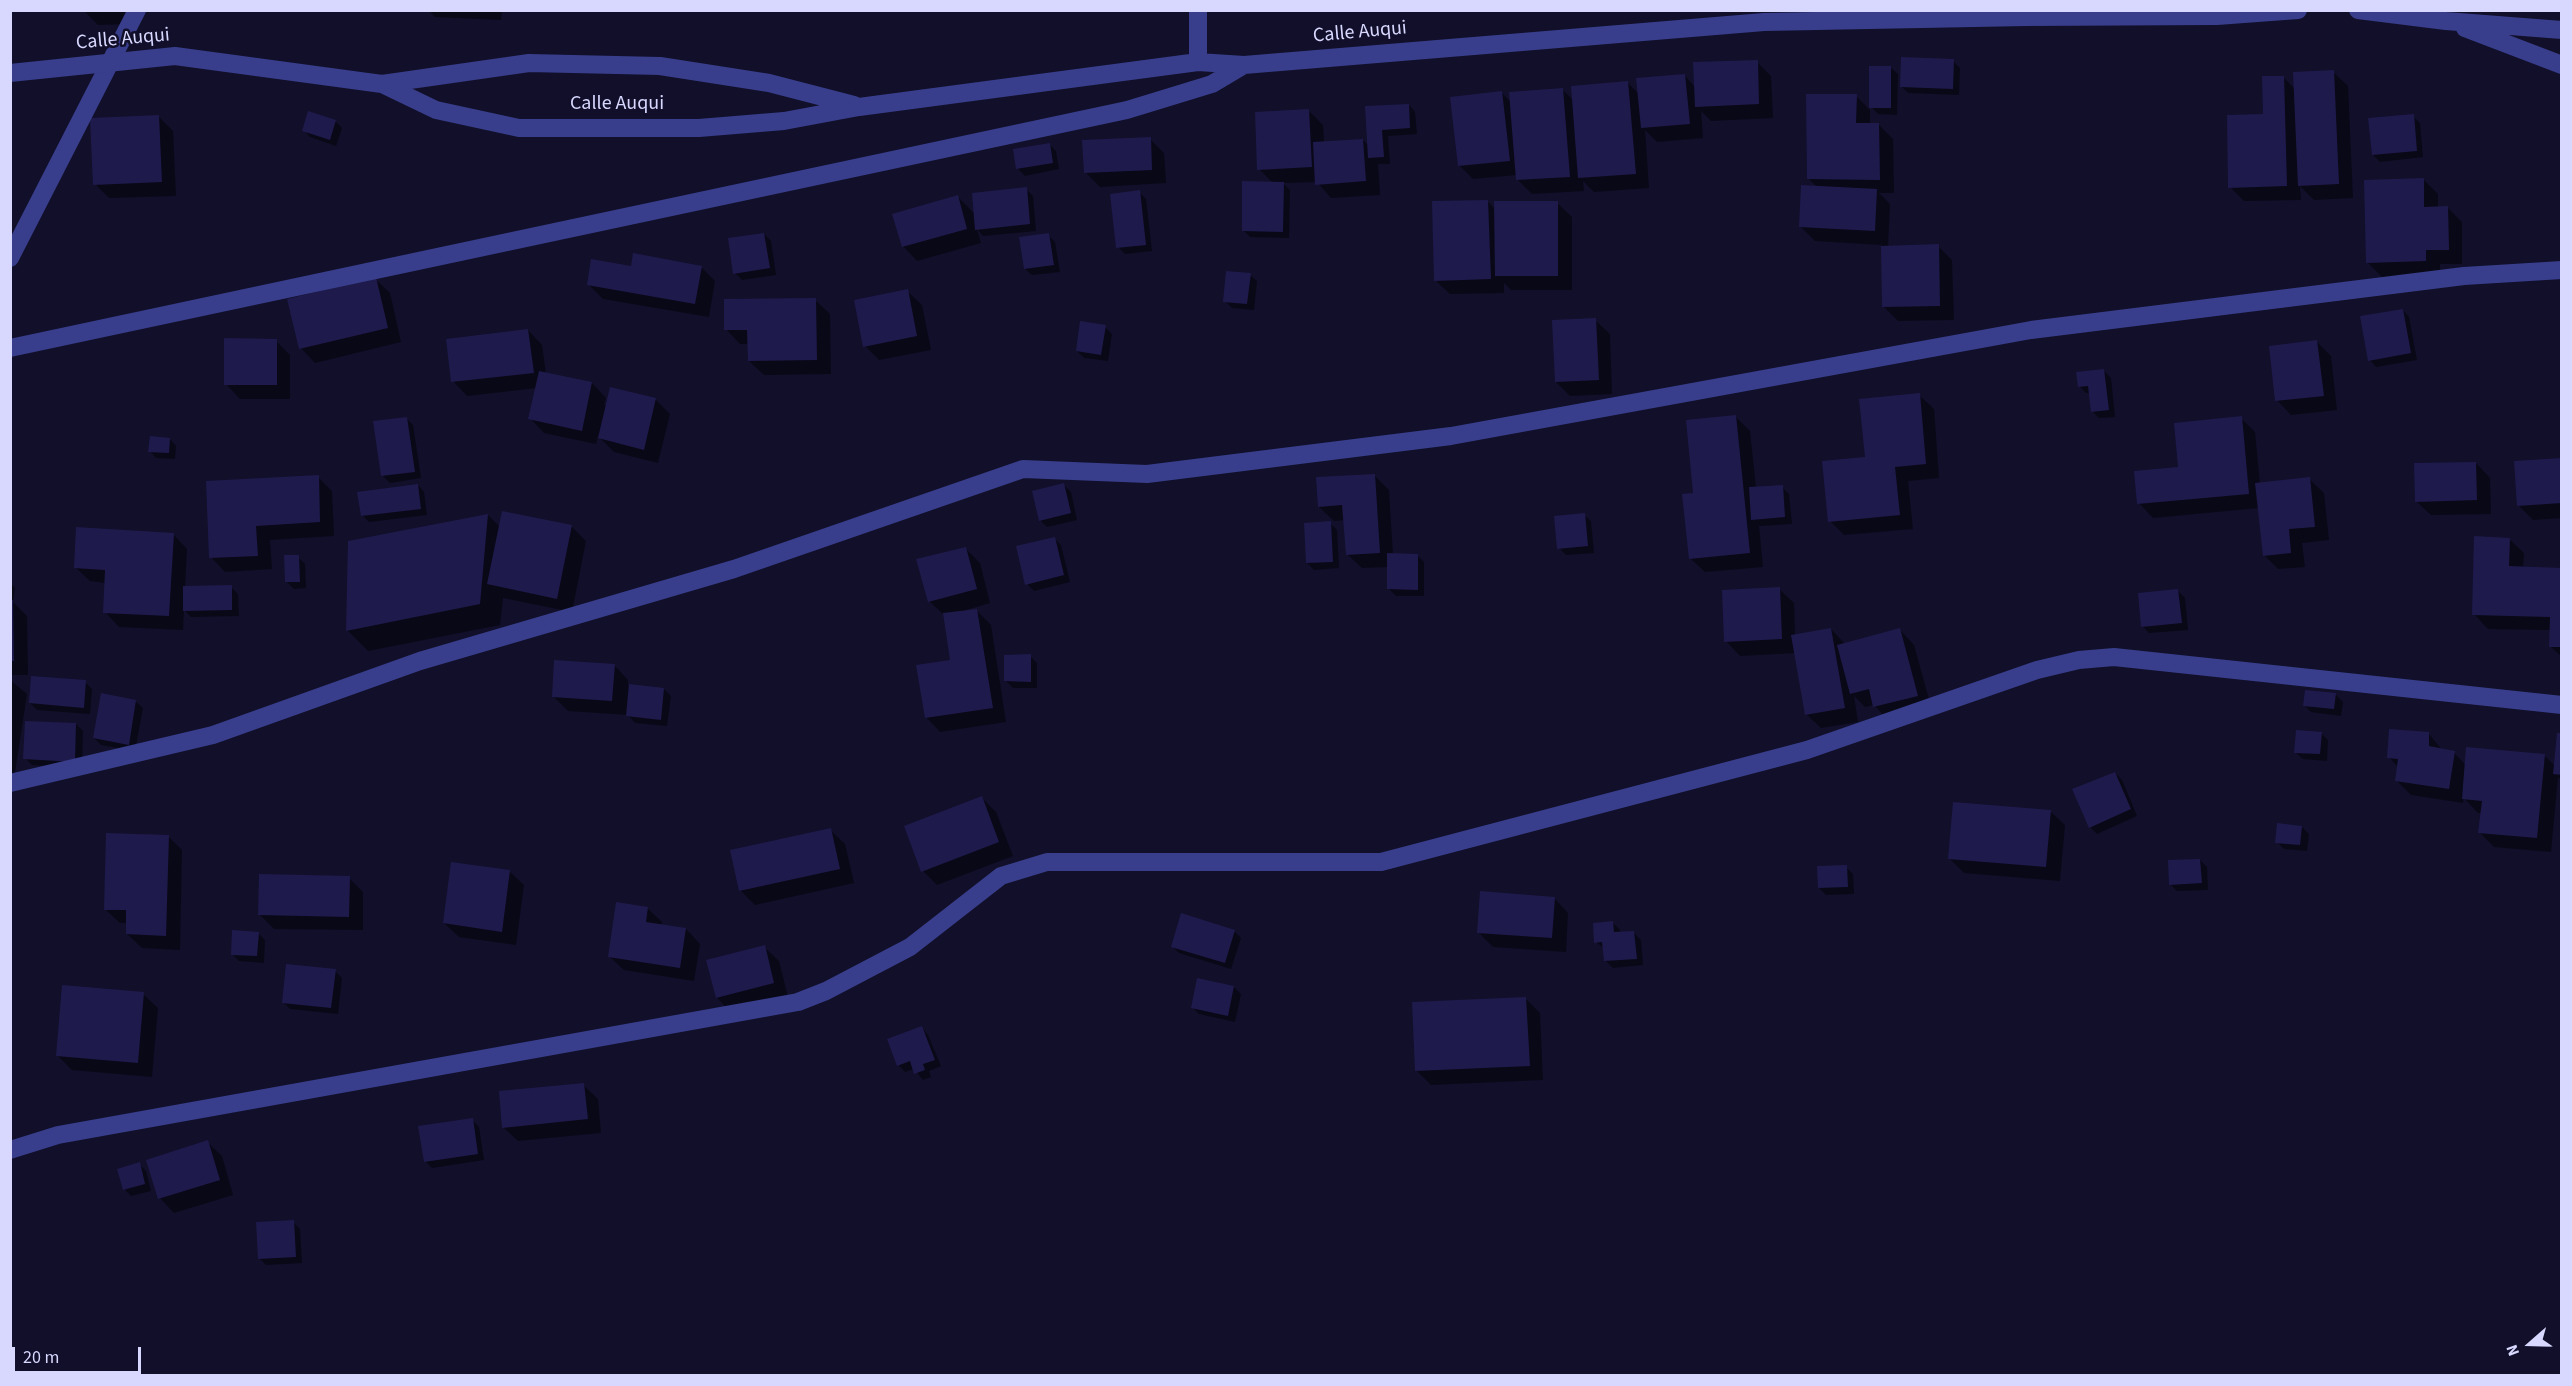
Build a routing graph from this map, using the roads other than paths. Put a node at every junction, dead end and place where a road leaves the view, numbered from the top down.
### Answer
1 (137, 10) edge
2 (1198, 10) edge
3 (2298, 10) edge
4 (2358, 10) edge
5 (2027, 14) edge
6 (1764, 16) edge
7 (2446, 21) junction
8 (2562, 30) edge
9 (1198, 62) junction
10 (1244, 65) junction
11 (2562, 65) edge
12 (10, 73) edge
13 (381, 84) junction
14 (859, 106) junction
15 (10, 258) edge
16 (2562, 270) edge
17 (10, 348) edge
18 (2562, 705) edge
19 (10, 783) edge
20 (10, 1150) edge

1 - 15 street
2 - 9 street
3 - 5 street, Calle Auqui
4 - 7 street
5 - 6 street, Calle Auqui
6 - 10 street, Calle Auqui
7 - 8 street
7 - 11 street
9 - 10 street, Calle Auqui
9 - 14 street, Calle Auqui
10 - 17 street
12 - 13 street, Calle Auqui
13 - 14 street, Calle Auqui
13 - 14 street, Calle Auqui
16 - 19 street
18 - 20 street

